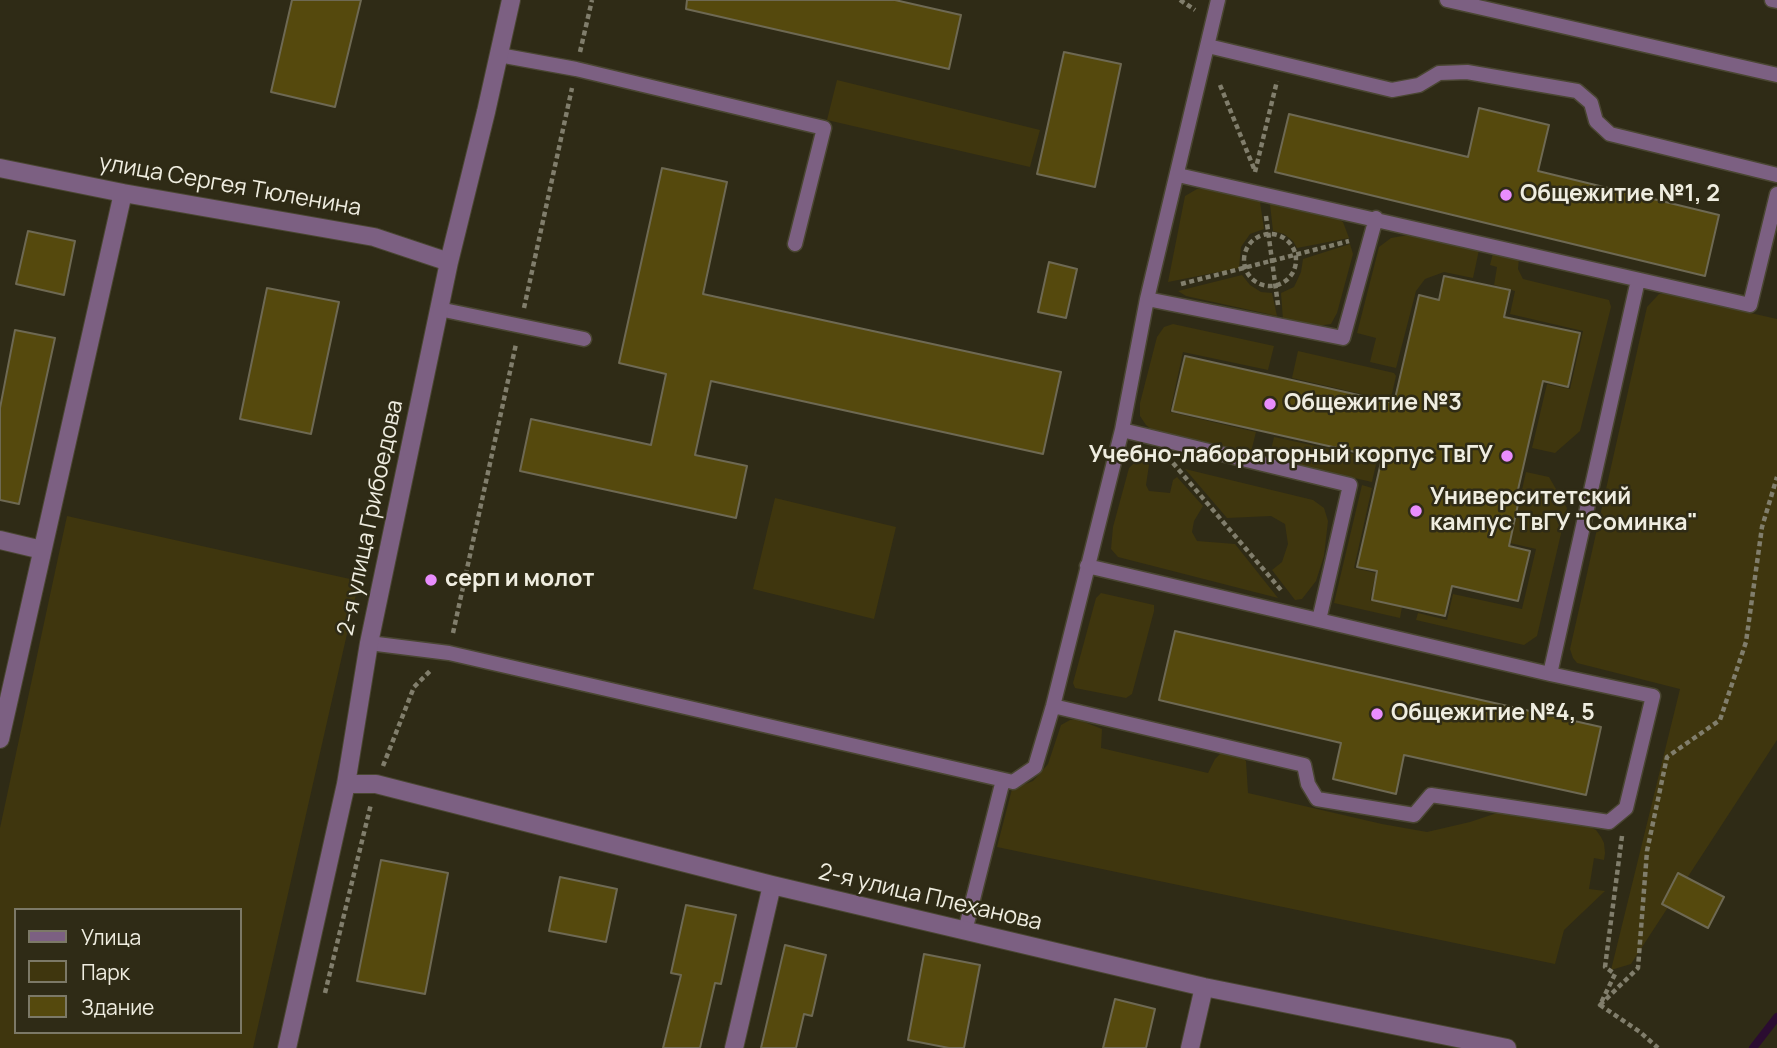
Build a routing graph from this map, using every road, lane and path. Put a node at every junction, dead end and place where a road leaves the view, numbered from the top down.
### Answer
1 (511, 0) edge
2 (1219, 0) edge
3 (1447, 0) edge
4 (1208, 46) junction
5 (499, 55) junction
6 (1281, 64) junction
7 (1777, 75) edge
8 (1215, 91) dead end
9 (0, 168) edge
10 (1255, 172) junction
11 (1178, 175) junction
12 (1777, 175) edge
13 (1249, 177) dead end
14 (123, 193) junction
15 (1262, 193) junction
16 (1777, 194) edge
17 (1373, 218) junction
18 (1269, 235) junction
19 (795, 244) dead end
20 (1295, 254) junction
21 (1272, 261) junction
22 (449, 262) junction
23 (1245, 267) junction
24 (1638, 280) junction
25 (1275, 285) junction
26 (1147, 299) junction
27 (1166, 302) junction
28 (439, 309) junction
29 (584, 339) dead end
30 (1122, 430) junction
31 (1777, 477) edge
32 (0, 540) edge
33 (42, 550) junction
34 (1087, 566) junction
35 (1319, 620) junction
36 (369, 643) junction
37 (449, 653) junction
38 (1549, 674) junction
39 (1053, 706) junction
40 (0, 739) edge
41 (1003, 780) junction
42 (346, 784) junction
43 (376, 784) junction
44 (1626, 808) junction
45 (772, 886) junction
46 (965, 931) junction
47 (1205, 987) junction
48 (325, 995) dead end
49 (1600, 1005) junction
50 (287, 1048) edge
51 (734, 1048) edge
52 (1190, 1048) edge
53 (1507, 1048) edge
54 (1658, 1048) edge

1 - 5 street, 2-я улица Грибоедова
2 - 4 lane
3 - 7 lane
4 - 6 lane
4 - 11 lane
5 - 19 lane
5 - 22 street, 2-я улица Грибоедова
6 - 10 path
6 - 12 lane
8 - 10 path
9 - 14 street, улица Сергея Тюленина
10 - 13 path
11 - 15 lane
11 - 26 lane
14 - 22 street, улица Сергея Тюленина
14 - 33 street
15 - 17 lane
15 - 18 path
16 - 24 lane
17 - 20 path
17 - 24 lane
17 - 27 lane
18 - 20 path
18 - 21 path
18 - 23 path
20 - 21 path
20 - 25 path
21 - 23 path
21 - 25 path
22 - 28 street, 2-я улица Грибоедова
23 - 25 path
23 - 27 path
24 - 38 lane
26 - 27 lane
26 - 30 lane
28 - 29 lane
28 - 36 street, 2-я улица Грибоедова
30 - 34 lane
30 - 35 lane
31 - 49 path
32 - 33 street
33 - 40 street
34 - 35 lane
34 - 39 lane
35 - 38 lane
36 - 37 lane
36 - 42 street, 2-я улица Грибоедова
37 - 41 lane
37 - 43 path
38 - 44 lane
39 - 41 lane
39 - 44 lane
41 - 46 lane
42 - 43 street, 2-я улица Плеханова
42 - 50 street, 2-я улица Грибоедова
43 - 45 street, 2-я улица Плеханова
43 - 48 path
44 - 49 path
45 - 46 street, 2-я улица Плеханова
45 - 51 street
46 - 47 street, 2-я улица Плеханова
47 - 52 street
47 - 53 street, 2-я улица Плеханова
49 - 54 path

